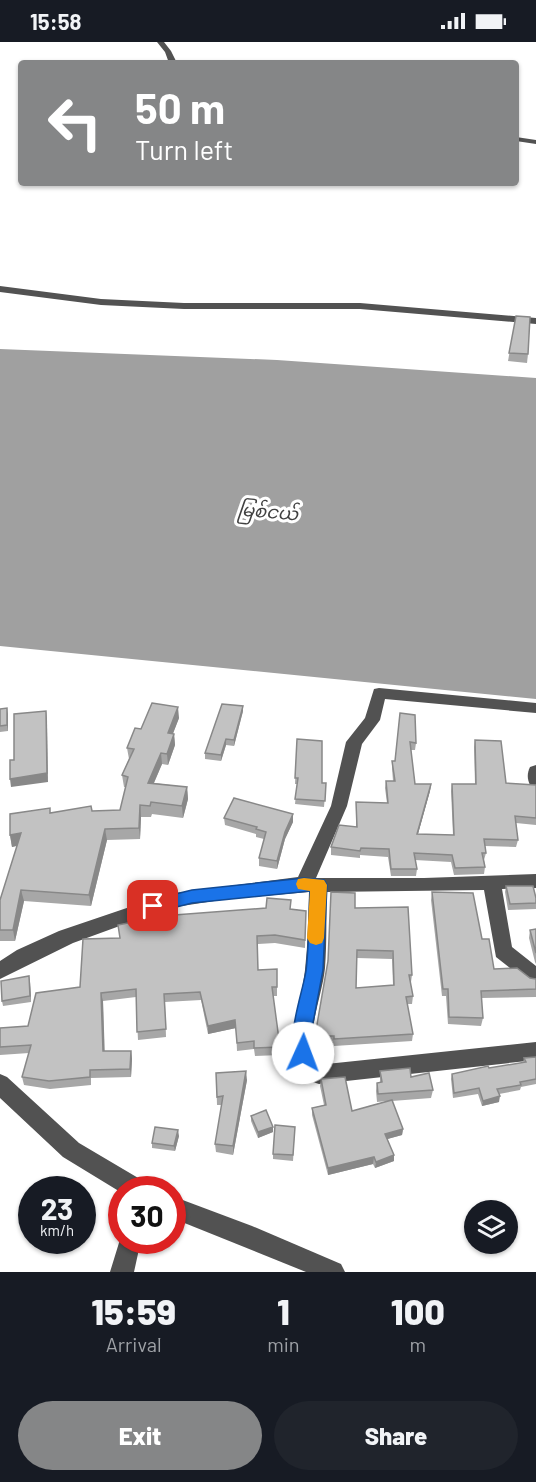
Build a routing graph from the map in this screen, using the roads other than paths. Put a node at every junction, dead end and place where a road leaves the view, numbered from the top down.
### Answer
1 (160, 42) edge
2 (172, 60) edge
3 (519, 139) edge
4 (536, 142) edge
5 (0, 289) edge
6 (536, 321) edge
7 (536, 708) edge
8 (536, 771) edge
9 (536, 781) edge
10 (536, 881) edge
11 (492, 883) junction
12 (311, 885) junction
13 (0, 971) edge
14 (536, 977) edge
15 (536, 1051) edge
16 (0, 1084) edge
17 (114, 1176) edge
18 (186, 1212) edge
19 (126, 1254) edge
20 (122, 1272) edge
21 (333, 1272) edge

1 - 2 street
3 - 4 street
5 - 6 street
7 - 12 street
8 - 9 street
10 - 11 street
11 - 12 street
11 - 14 street
12 - 13 street
12 - 15 street
16 - 17 street
18 - 21 street
19 - 20 street

